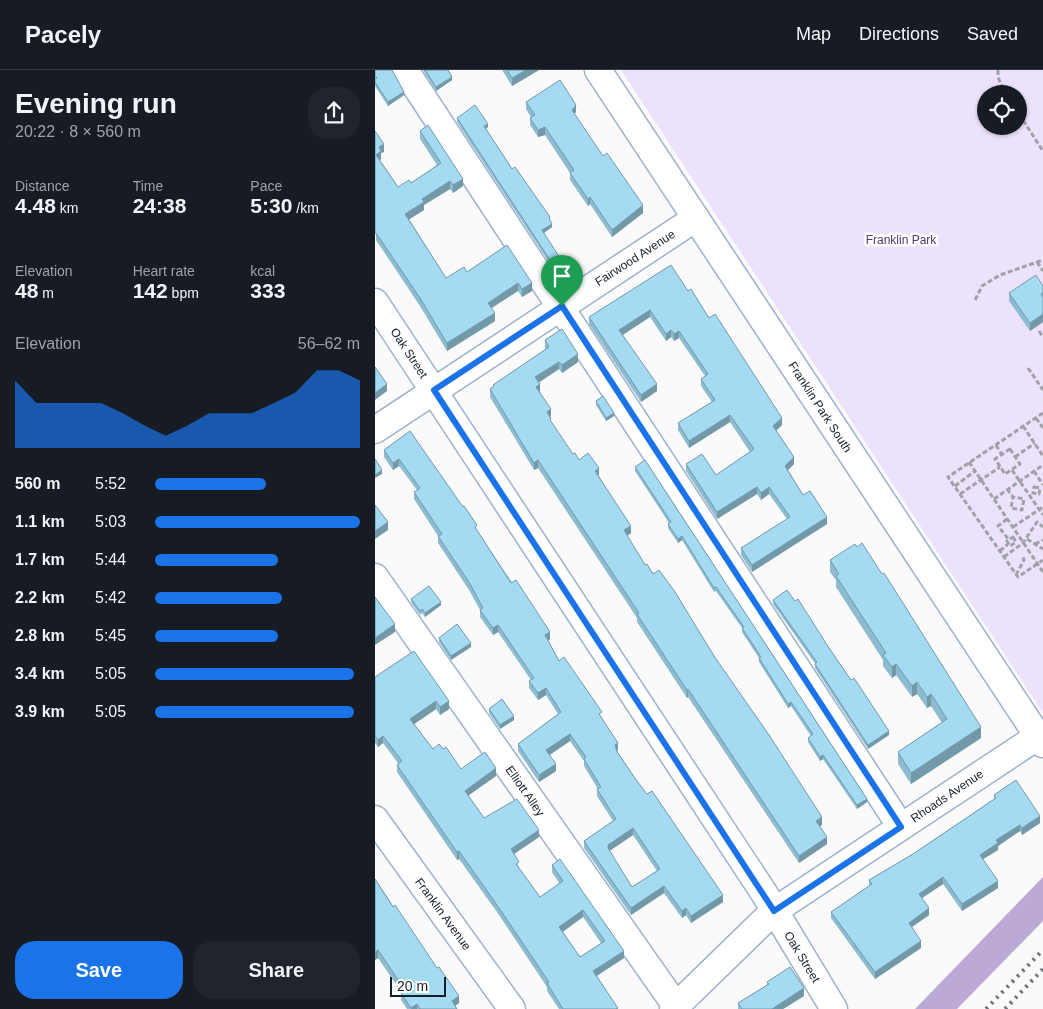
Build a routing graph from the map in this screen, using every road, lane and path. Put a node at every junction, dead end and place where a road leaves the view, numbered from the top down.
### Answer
1 (405, 70) edge
2 (598, 70) edge
3 (998, 70) edge
4 (1001, 85) edge
5 (1027, 127) edge
6 (1043, 152) edge
7 (696, 218) junction
8 (1043, 260) edge
9 (1037, 262) junction
10 (1043, 271) edge
11 (975, 300) dead end
12 (375, 302) edge
13 (562, 306) junction
14 (1039, 331) dead end
15 (1043, 337) edge
16 (1028, 368) dead end
17 (434, 390) junction
18 (1043, 390) edge
19 (1043, 413) edge
20 (1036, 418) junction
21 (1023, 426) junction
22 (1043, 428) edge
23 (375, 430) edge
24 (1035, 443) junction
25 (996, 445) junction
26 (1002, 455) junction
27 (1043, 456) edge
28 (1015, 457) junction
29 (969, 462) junction
30 (1043, 465) edge
31 (1000, 466) junction
32 (1012, 470) junction
33 (975, 471) junction
34 (1034, 471) junction
35 (981, 480) junction
36 (1020, 481) junction
37 (955, 486) junction
38 (1042, 486) edge
39 (1007, 489) junction
40 (960, 494) junction
41 (1031, 494) junction
42 (1013, 497) junction
43 (994, 499) junction
44 (1024, 499) junction
45 (1043, 507) edge
46 (1011, 508) junction
47 (1022, 510) junction
48 (1039, 510) junction
49 (1003, 512) junction
50 (1032, 514) junction
51 (1043, 515) edge
52 (1027, 517) junction
53 (1007, 519) junction
54 (1037, 522) junction
55 (1013, 527) junction
56 (1043, 527) edge
57 (1027, 539) junction
58 (1043, 540) edge
59 (1023, 543) junction
60 (1035, 544) junction
61 (1043, 549) edge
62 (999, 551) junction
63 (1004, 557) junction
64 (1023, 557) dead end
65 (1043, 560) edge
66 (1037, 564) junction
67 (1043, 572) edge
68 (1016, 574) junction
69 (375, 577) edge
70 (1041, 738) edge
71 (375, 818) edge
72 (901, 827) junction
73 (774, 911) junction
74 (674, 1007) edge
75 (512, 1009) edge
76 (834, 1009) edge

1 - 13 street
2 - 7 street, Franklin Park South
3 - 4 path
5 - 6 path
7 - 13 street, Fairwood Avenue
7 - 70 street, Franklin Park South
8 - 9 path
9 - 10 path
9 - 11 path
12 - 17 street, Oak Street
13 - 17 street, Fairwood Avenue
13 - 72 street
14 - 15 path
16 - 18 path
17 - 23 street, Fairwood Avenue
17 - 73 street, Oak Street
19 - 20 path
20 - 21 path
20 - 22 path
21 - 24 path
21 - 25 path
24 - 27 path
24 - 28 path
25 - 26 path
25 - 29 path
26 - 28 path
26 - 31 path
28 - 32 path
29 - 33 path
29 - 37 path
30 - 34 path
31 - 32 path
31 - 35 path
32 - 36 path
33 - 35 path
33 - 37 path
34 - 36 path
34 - 38 path
35 - 40 path
35 - 43 path
36 - 39 path
36 - 41 path
37 - 40 path
38 - 41 path
39 - 42 path
39 - 43 path
40 - 62 path
41 - 44 path
41 - 48 path
42 - 44 path
42 - 46 path
43 - 49 path
44 - 47 path
45 - 48 path
46 - 47 path
46 - 49 path
47 - 52 path
48 - 50 path
48 - 51 path
49 - 53 path
50 - 52 path
50 - 54 path
52 - 55 path
53 - 55 path
53 - 62 path
54 - 56 path
54 - 57 path
55 - 59 path
57 - 59 path
57 - 60 path
58 - 60 path
59 - 63 path
59 - 66 path
60 - 61 path
62 - 63 path
63 - 68 path
64 - 68 path
65 - 66 path
66 - 67 path
66 - 68 path
69 - 74 street, Elliott Alley
70 - 72 street, Rhoads Avenue
71 - 75 street, Franklin Avenue
72 - 73 street, Rhoads Avenue
73 - 74 street, Rhoads Avenue
73 - 76 street, Oak Street

